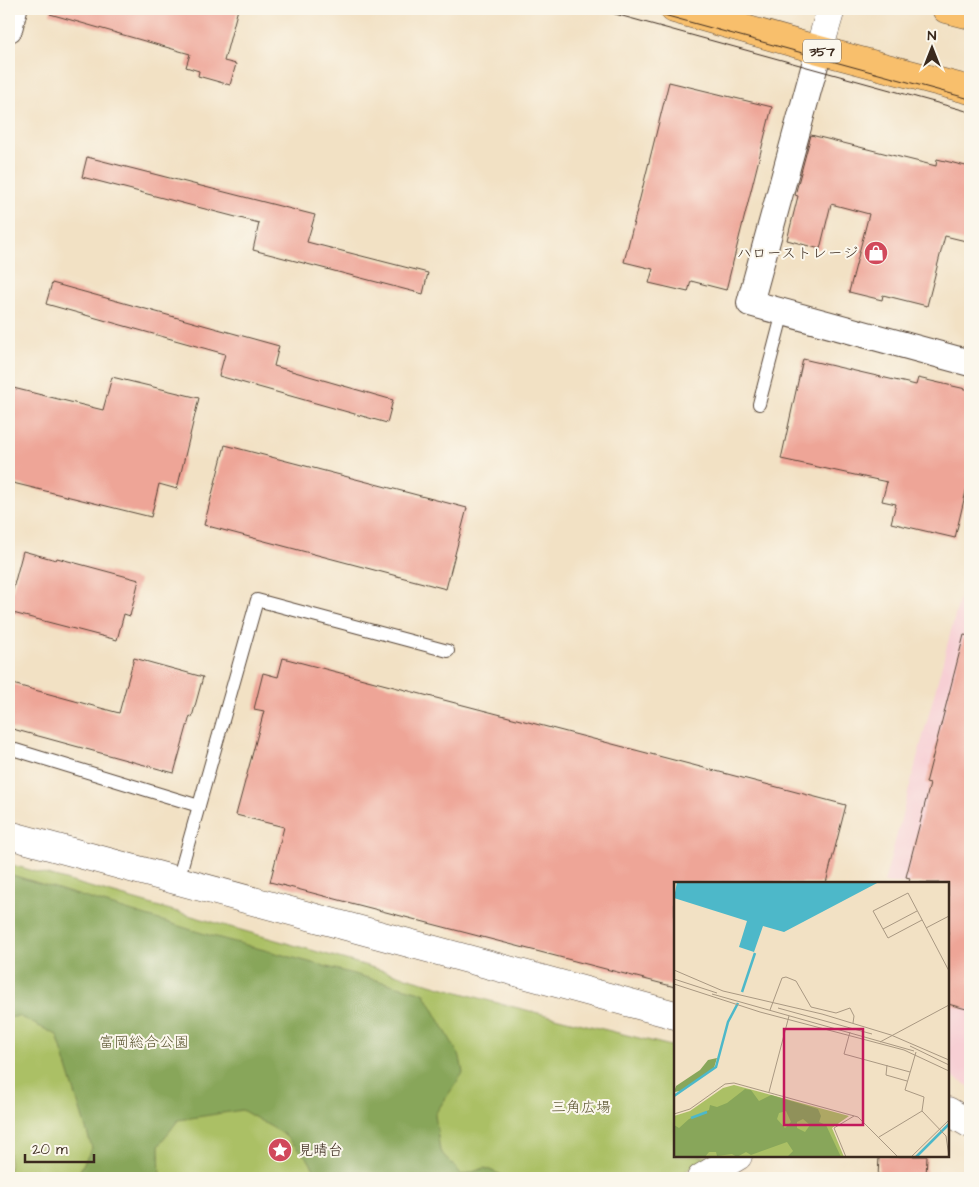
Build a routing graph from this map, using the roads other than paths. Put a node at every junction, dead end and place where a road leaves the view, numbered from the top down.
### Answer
1 (14, 9) edge
2 (674, 9) edge
3 (831, 9) edge
4 (9, 29) edge
5 (819, 50) junction
6 (970, 90) edge
7 (783, 312) junction
8 (970, 363) edge
9 (758, 404) dead end
10 (448, 651) dead end
11 (9, 748) edge
12 (199, 806) junction
13 (9, 836) edge
14 (178, 880) junction
15 (674, 1015) edge
16 (949, 1112) edge
17 (970, 1124) edge
18 (736, 1157) edge
19 (700, 1178) edge

1 - 4 street
2 - 5 highway, 357
3 - 5 street
5 - 6 highway, 357
5 - 7 street
7 - 8 street
7 - 9 lane
10 - 12 lane
11 - 12 lane
12 - 14 lane
13 - 14 street
14 - 15 street
16 - 17 street
18 - 19 street

